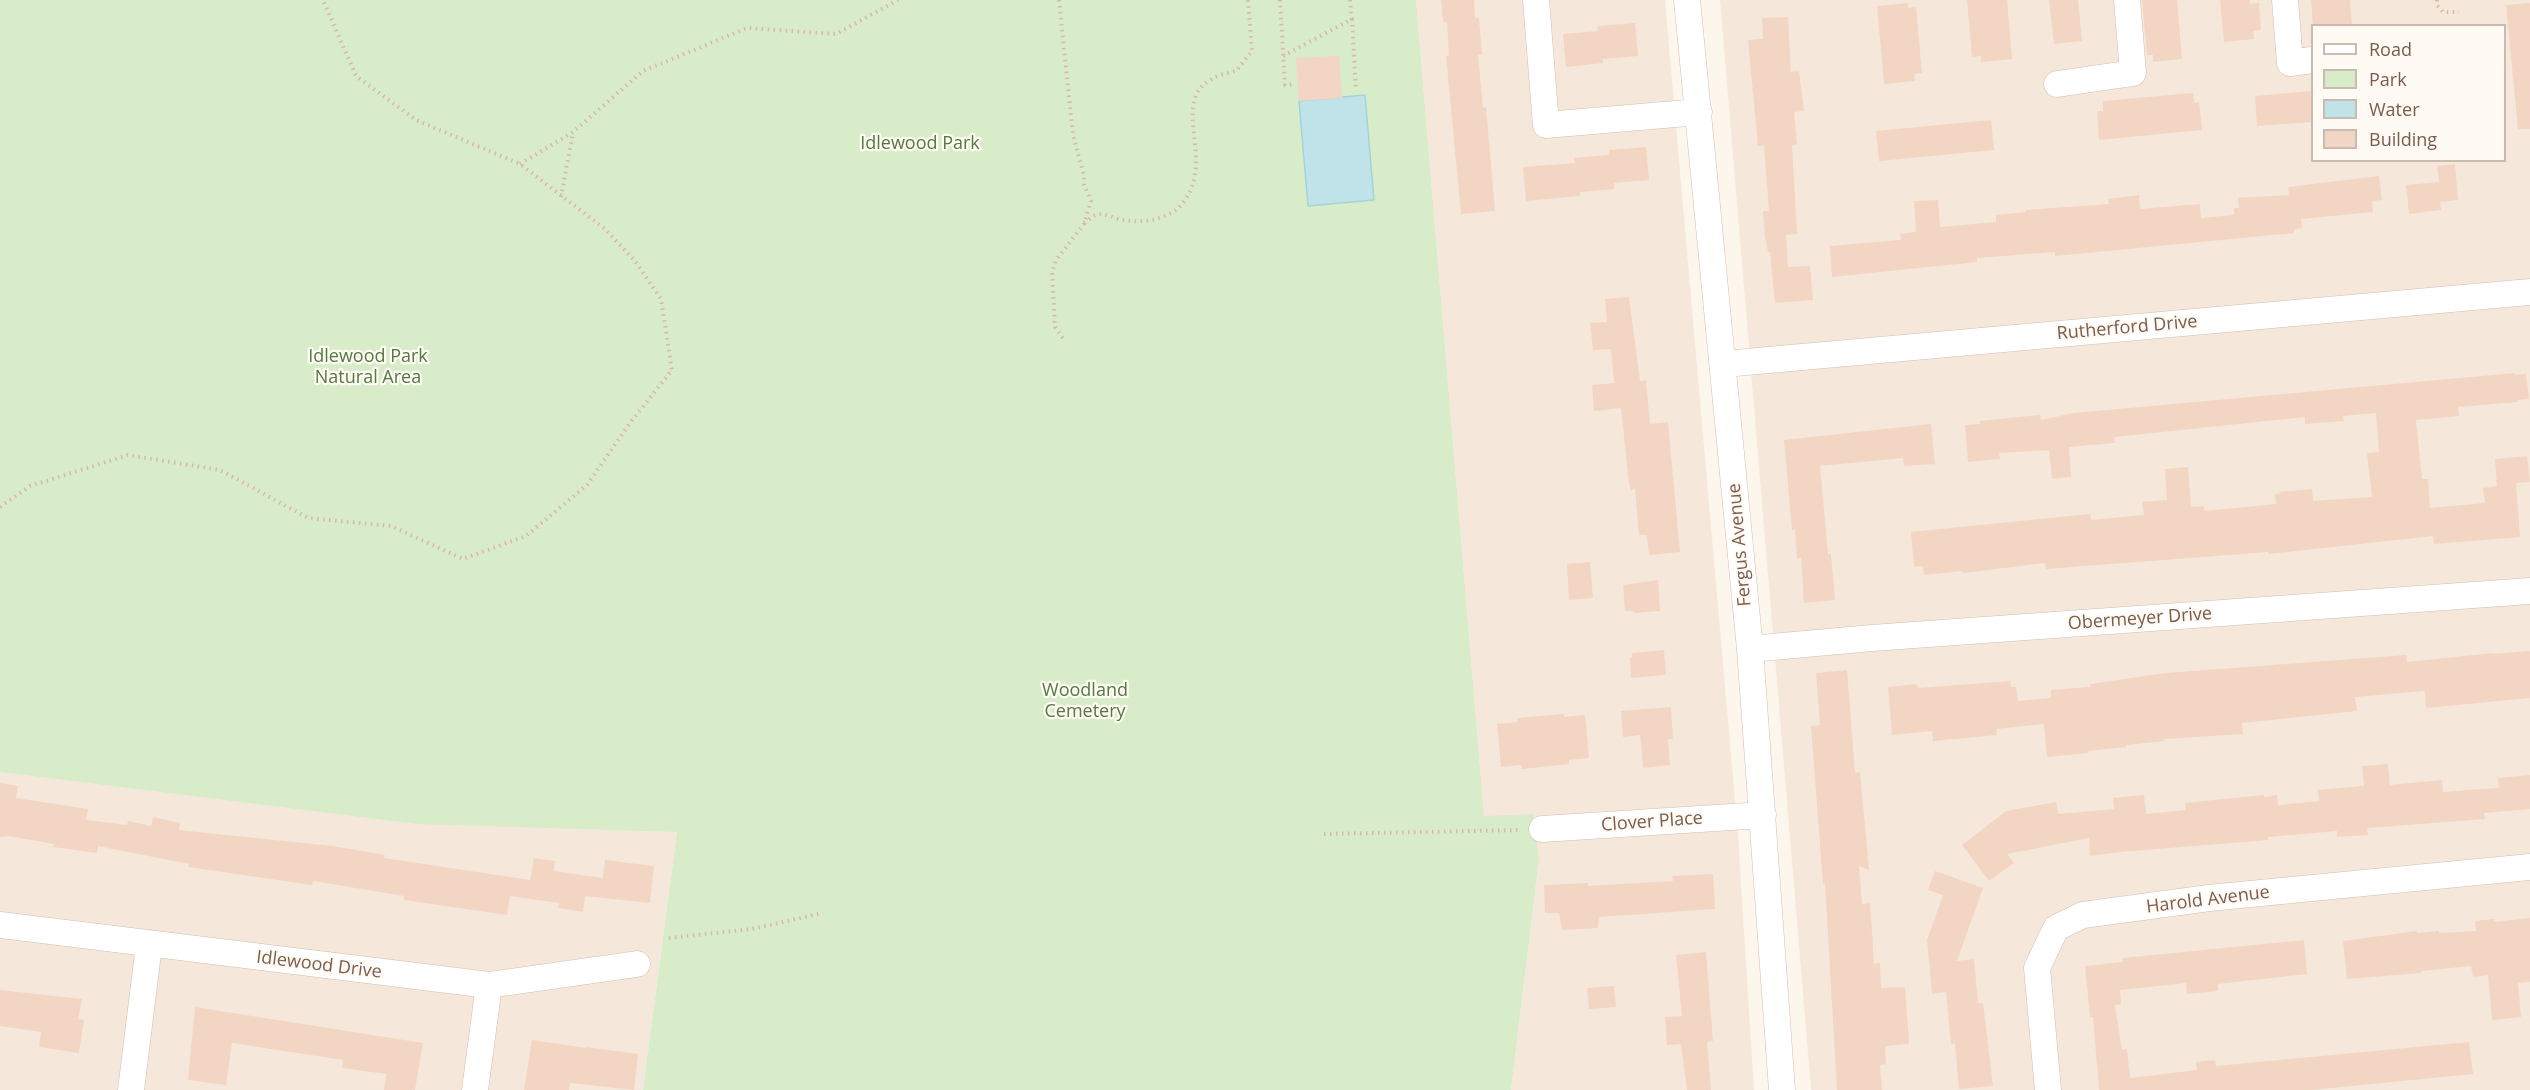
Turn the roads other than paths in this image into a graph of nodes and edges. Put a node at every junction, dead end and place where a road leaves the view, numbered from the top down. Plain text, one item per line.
1 (1536, 0) edge
2 (1687, 0) edge
3 (2127, 0) edge
4 (2285, 0) edge
5 (2311, 60) edge
6 (2057, 84) dead end
7 (1699, 112) junction
8 (2530, 292) edge
9 (1724, 364) junction
10 (2530, 591) edge
11 (1750, 650) junction
12 (1763, 815) junction
13 (1542, 829) road end
14 (2530, 867) edge
15 (0, 925) edge
16 (149, 945) junction
17 (637, 964) dead end
18 (489, 985) junction
19 (131, 1090) edge
20 (475, 1090) edge
21 (1782, 1090) edge
22 (2048, 1090) edge

1 - 7 street
2 - 7 street, Fergus Avenue
3 - 6 street
4 - 5 street
7 - 9 street, Fergus Avenue
8 - 9 street, Rutherford Drive
9 - 11 street, Fergus Avenue
10 - 11 street, Obermeyer Drive
11 - 12 street, Fergus Avenue
12 - 13 street, Clover Place
12 - 21 street, Fergus Avenue
14 - 22 street, Harold Avenue
15 - 16 street, Idlewood Drive
16 - 18 street, Idlewood Drive
16 - 19 street
17 - 18 street, Idlewood Drive
18 - 20 street

